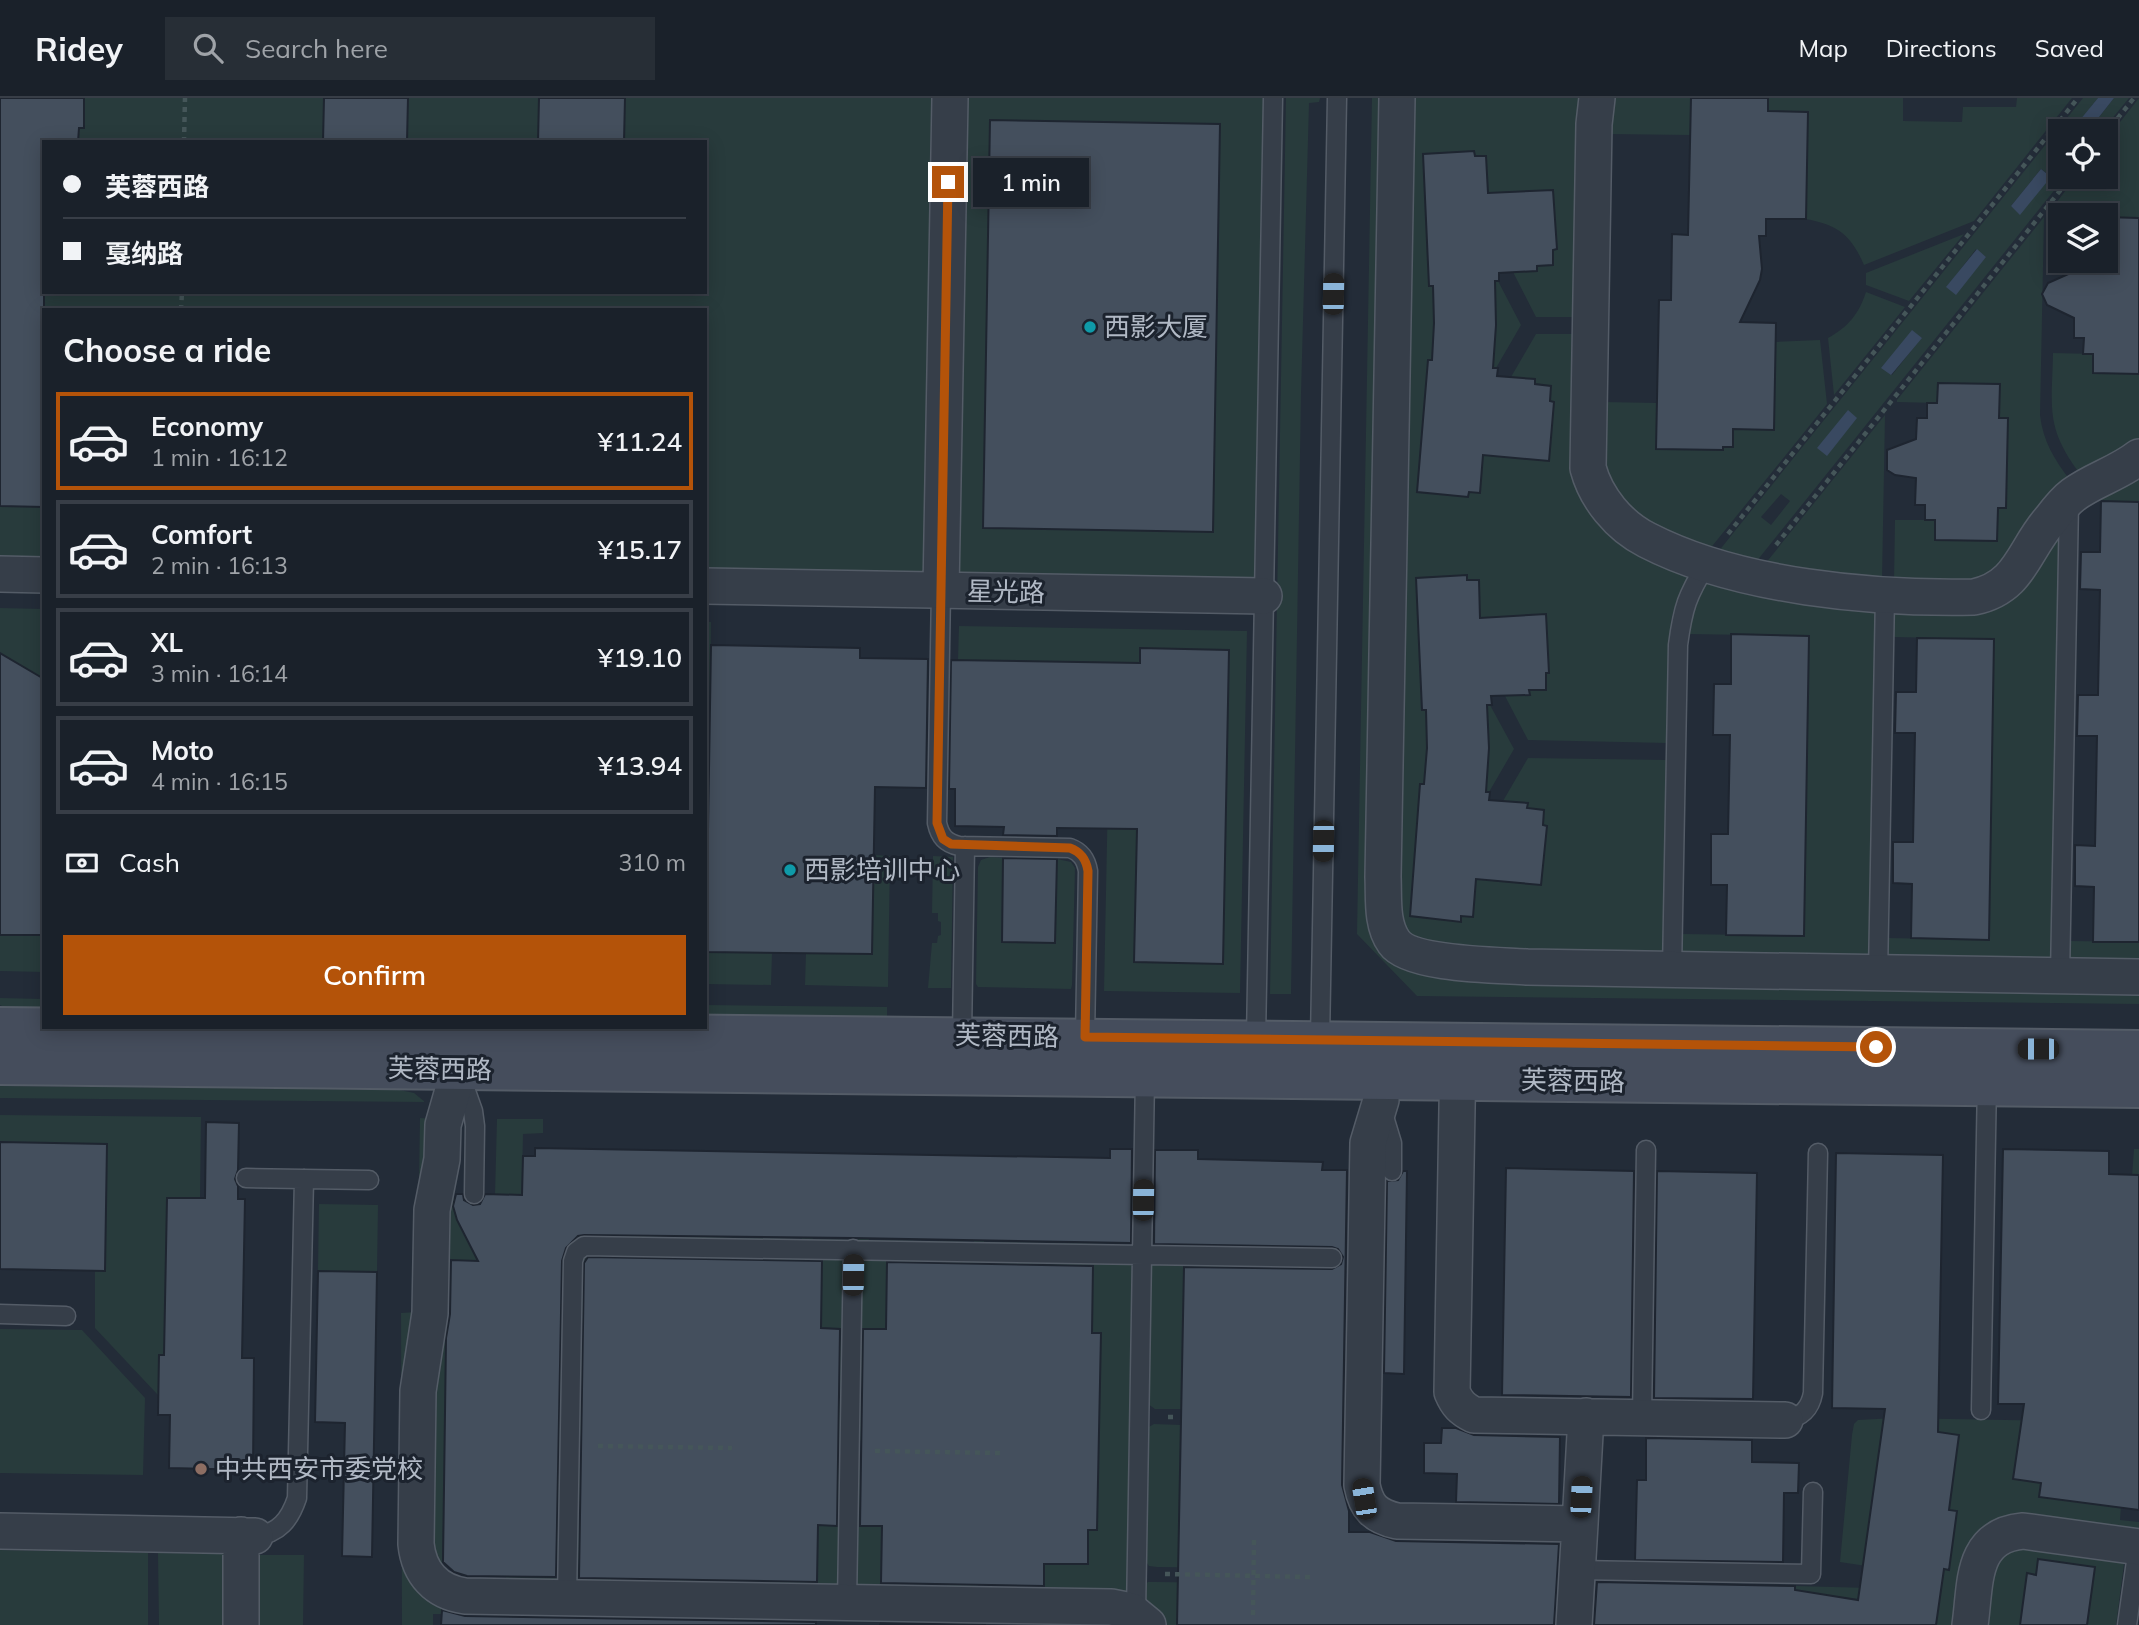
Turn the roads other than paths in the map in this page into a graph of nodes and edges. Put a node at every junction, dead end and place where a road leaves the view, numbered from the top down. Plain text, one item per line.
1 (950, 98) edge
2 (1273, 98) edge
3 (1336, 98) edge
4 (1397, 98) edge
5 (1597, 98) edge
6 (2139, 457) edge
7 (2069, 499) junction
8 (1707, 563) junction
9 (0, 574) edge
10 (42, 575) edge
11 (707, 586) edge
12 (941, 590) junction
13 (1885, 595) junction
14 (1264, 596) junction
15 (965, 846) junction
16 (1672, 971) dead end
17 (1878, 974) junction
18 (2060, 976) junction
19 (2139, 977) edge
20 (0, 1027) edge
21 (42, 1027) edge
22 (327, 1029) edge
23 (682, 1030) edge
24 (460, 1031) junction
25 (962, 1036) junction
26 (1085, 1037) junction
27 (1256, 1039) junction
28 (1320, 1040) junction
29 (1382, 1041) junction
30 (1458, 1042) junction
31 (1987, 1048) junction
32 (2139, 1050) edge
33 (0, 1065) edge
34 (460, 1069) junction
35 (1145, 1076) junction
36 (1457, 1080) junction
37 (1987, 1086) junction
38 (2139, 1088) edge
39 (1381, 1090) junction
40 (1646, 1150) dead end
41 (1818, 1153) dead end
42 (1392, 1171) dead end
43 (246, 1178) dead end
44 (304, 1179) junction
45 (369, 1180) dead end
46 (474, 1194) dead end
47 (853, 1249) junction
48 (1142, 1254) junction
49 (1332, 1258) dead end
50 (0, 1314) edge
51 (65, 1316) dead end
52 (1981, 1410) dead end
53 (1586, 1416) junction
54 (1642, 1418) junction
55 (1785, 1420) joint
56 (1813, 1492) dead end
57 (1580, 1524) junction
58 (0, 1531) edge
59 (248, 1535) junction
60 (2139, 1547) edge
61 (1577, 1570) junction
62 (567, 1597) junction
63 (847, 1602) junction
64 (1142, 1620) edge
65 (241, 1625) edge
66 (1574, 1625) edge
67 (1970, 1625) edge
68 (2127, 1625) edge

1 - 12 street
2 - 14 lane
3 - 28 lane
4 - 17 street
5 - 8 street
6 - 7 street
7 - 13 street
7 - 18 lane
8 - 13 street
8 - 16 lane
9 - 10 street
11 - 12 street, 星光路
12 - 14 street, 星光路
12 - 15 lane
13 - 17 lane
14 - 27 lane
15 - 25 lane
15 - 26 lane
17 - 18 street
18 - 19 street
20 - 21 main road, 芙蓉西路
22 - 24 main road, 芙蓉西路
23 - 24 main road, 芙蓉西路
23 - 25 main road, 芙蓉西路
24 - 34 street
25 - 26 main road, 芙蓉西路
26 - 27 main road, 芙蓉西路
27 - 28 main road, 芙蓉西路
28 - 29 main road, 芙蓉西路
29 - 30 main road, 芙蓉西路
29 - 39 street
30 - 31 main road, 芙蓉西路
30 - 36 street
31 - 32 main road, 芙蓉西路
31 - 37 lane
33 - 34 main road, 芙蓉西路
34 - 35 main road, 芙蓉西路
34 - 46 lane
34 - 62 street
35 - 39 main road, 芙蓉西路
35 - 48 lane
36 - 37 main road, 芙蓉西路
36 - 39 main road, 芙蓉西路
36 - 53 street
37 - 38 main road, 芙蓉西路
37 - 52 lane
39 - 42 lane
39 - 57 street
40 - 54 lane
41 - 55 lane
43 - 44 lane
44 - 45 lane
44 - 59 lane
47 - 48 lane
47 - 62 lane
47 - 63 lane
48 - 49 lane
48 - 64 lane
50 - 51 lane
53 - 54 street
53 - 57 street
54 - 55 street
56 - 61 lane
57 - 61 street
58 - 59 street
59 - 65 street
60 - 67 street
60 - 68 lane
61 - 66 street
62 - 63 street
63 - 64 street

